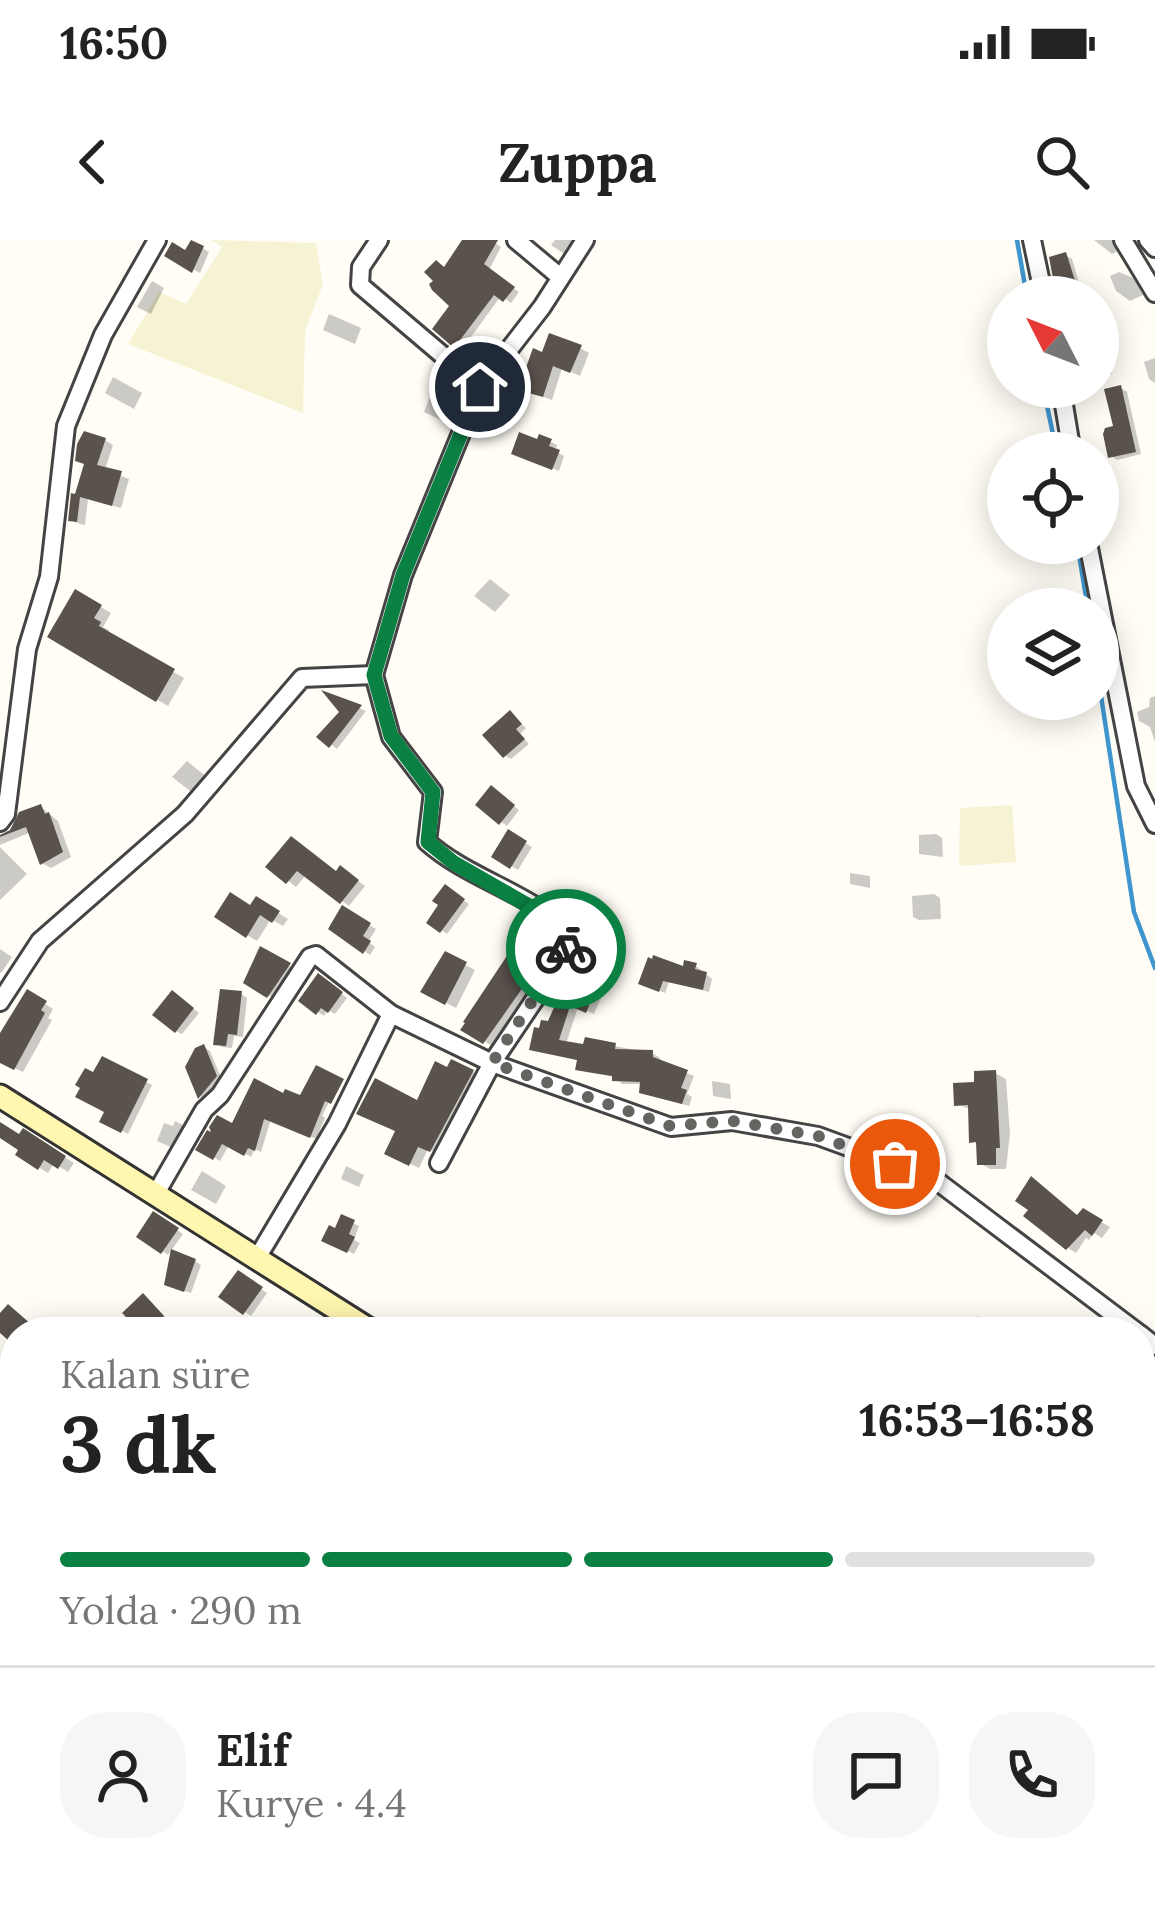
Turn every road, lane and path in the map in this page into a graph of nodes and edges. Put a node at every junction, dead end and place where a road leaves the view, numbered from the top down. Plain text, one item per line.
1 (157, 240) edge
2 (379, 240) edge
3 (516, 240) edge
4 (585, 240) edge
5 (1032, 240) edge
6 (1124, 240) edge
7 (1148, 240) edge
8 (1155, 248) edge
9 (560, 275) junction
10 (1040, 276) edge
11 (1155, 293) edge
12 (480, 387) junction
13 (1092, 564) edge
14 (374, 675) junction
15 (0, 822) edge
16 (1155, 824) edge
17 (0, 1002) edge
18 (391, 1014) junction
19 (492, 1063) junction
20 (0, 1096) edge
21 (439, 1163) dead end
22 (155, 1196) junction
23 (257, 1258) junction
24 (349, 1317) edge
25 (1117, 1317) edge

1 - 15 street
2 - 12 street
3 - 9 street
4 - 9 street
5 - 10 street
6 - 11 street
7 - 8 street
9 - 12 street
12 - 14 street
13 - 16 street
14 - 17 street
14 - 19 street
18 - 19 street
18 - 22 street
18 - 23 street
19 - 21 street
19 - 25 street
20 - 22 street
22 - 23 street
23 - 24 street

